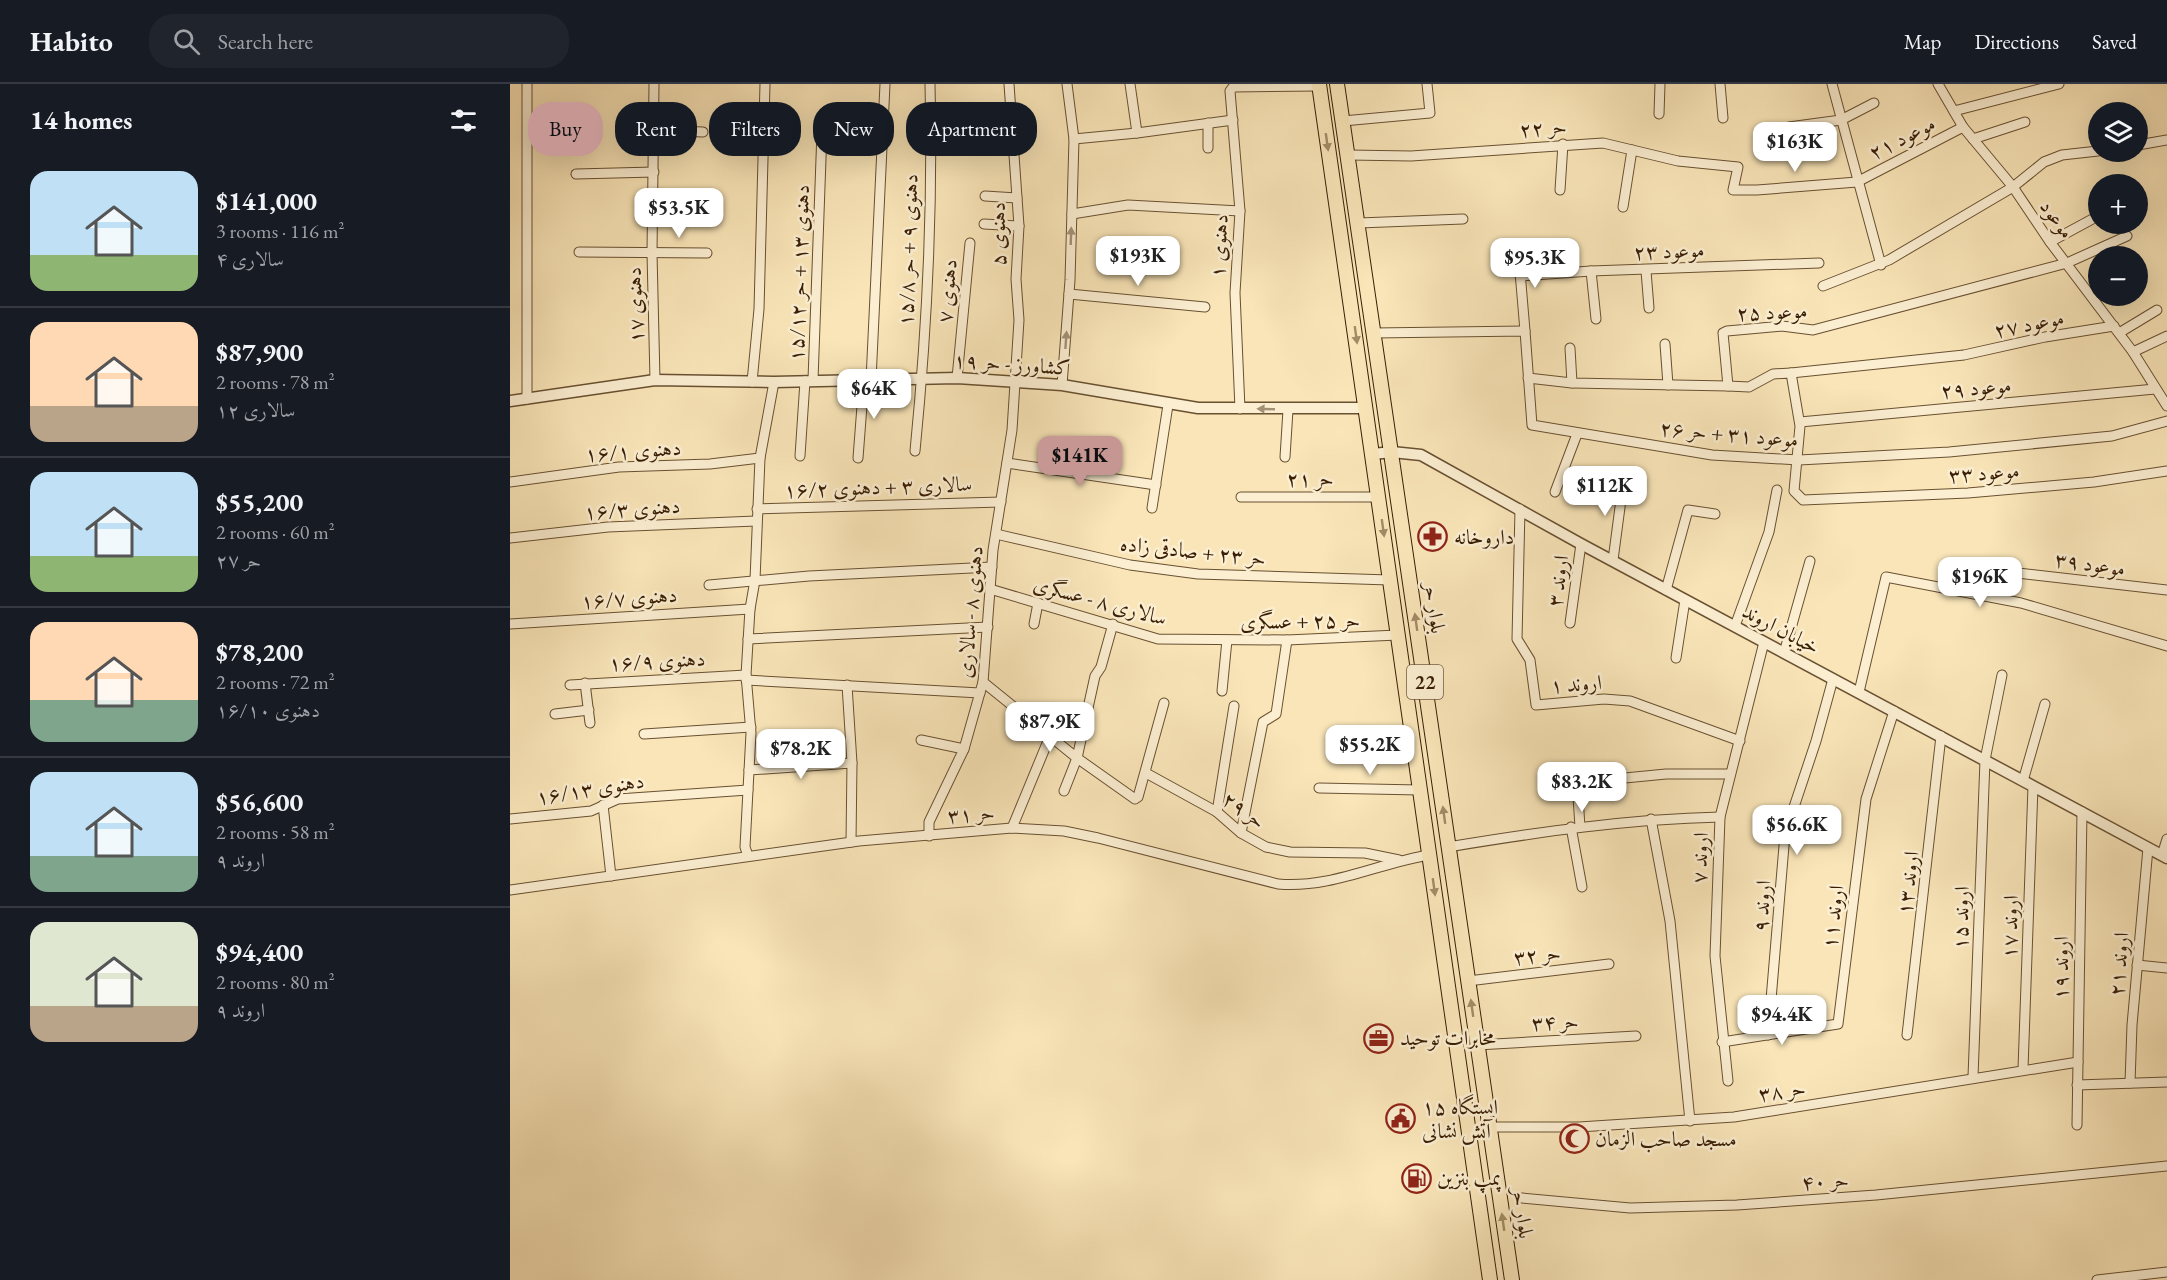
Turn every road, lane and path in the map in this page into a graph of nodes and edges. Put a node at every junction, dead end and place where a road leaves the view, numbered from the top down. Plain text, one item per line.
1 (527, 84) edge
2 (654, 84) edge
3 (765, 84) edge
4 (885, 84) edge
5 (930, 84) edge
6 (1009, 84) edge
7 (1067, 84) edge
8 (1130, 84) edge
9 (1337, 84) edge
10 (1427, 84) edge
11 (1660, 84) edge
12 (1720, 84) edge
13 (1832, 84) edge
14 (1938, 84) edge
15 (2059, 84) edge
16 (1319, 85) edge
17 (654, 102) edge
18 (1874, 103) dead end
19 (1954, 111) junction
20 (1659, 114) dead end
21 (1723, 118) dead end
22 (1233, 120) junction
23 (1841, 120) junction
24 (1343, 121) junction
25 (2025, 122) dead end
26 (1208, 123) junction
27 (1789, 127) dead end
28 (1963, 127) junction
29 (697, 132) edge
30 (703, 132) dead end
31 (1137, 133) junction
32 (1973, 138) junction
33 (1074, 139) junction
34 (2167, 140) edge
35 (2148, 143) edge
36 (1563, 144) junction
37 (1208, 148) dead end
38 (1632, 150) junction
39 (2088, 152) edge
40 (1349, 155) junction
41 (654, 156) edge
42 (821, 156) edge
43 (654, 172) junction
44 (576, 174) dead end
45 (1857, 182) junction
46 (2013, 187) junction
47 (1560, 190) dead end
48 (985, 196) dead end
49 (1017, 198) junction
50 (1623, 207) dead end
51 (1240, 211) junction
52 (1072, 214) junction
53 (1463, 219) dead end
54 (2088, 221) edge
55 (1359, 223) junction
56 (984, 224) dead end
57 (1019, 226) junction
58 (2127, 236) dead end
59 (2050, 242) junction
60 (970, 243) dead end
61 (1518, 248) dead end
62 (579, 252) dead end
63 (652, 253) junction
64 (707, 253) dead end
65 (1819, 263) dead end
66 (2067, 263) junction
67 (1881, 265) junction
68 (1591, 271) junction
69 (1646, 271) junction
70 (1520, 276) junction
71 (1823, 286) dead end
72 (1069, 294) junction
73 (1205, 307) dead end
74 (1649, 308) dead end
75 (2157, 310) dead end
76 (1596, 319) dead end
77 (2116, 329) junction
78 (1525, 331) junction
79 (1374, 333) junction
80 (2167, 336) edge
81 (1665, 344) dead end
82 (1570, 348) dead end
83 (2133, 352) junction
84 (1791, 373) junction
85 (957, 378) junction
86 (1528, 378) junction
87 (656, 380) junction
88 (809, 380) junction
89 (867, 380) junction
90 (922, 381) junction
91 (752, 382) junction
92 (774, 382) junction
93 (1016, 383) junction
94 (1572, 383) junction
95 (1062, 385) junction
96 (1668, 385) junction
97 (1728, 386) junction
98 (2156, 389) junction
99 (527, 399) junction
100 (510, 401) edge
101 (1168, 405) junction
102 (2167, 406) edge
103 (1366, 408) junction
104 (1240, 409) junction
105 (1288, 410) junction
106 (2167, 421) edge
107 (1800, 422) junction
108 (1577, 434) junction
109 (915, 451) dead end
110 (1392, 452) junction
111 (1373, 454) junction
112 (800, 456) dead end
113 (1285, 457) dead end
114 (760, 458) junction
115 (858, 458) dead end
116 (1799, 460) junction
117 (1007, 463) junction
118 (2167, 471) edge
119 (1624, 477) dead end
120 (510, 482) edge
121 (1156, 485) junction
122 (1777, 490) dead end
123 (1555, 492) dead end
124 (1241, 497) dead end
125 (1379, 497) junction
126 (1001, 502) junction
127 (1152, 508) dead end
128 (757, 509) junction
129 (1520, 509) junction
130 (1715, 514) dead end
131 (756, 521) junction
132 (996, 534) junction
133 (510, 538) edge
134 (1581, 544) junction
135 (1613, 560) junction
136 (1810, 561) dead end
137 (992, 567) junction
138 (2009, 572) dead end
139 (755, 580) junction
140 (1390, 580) junction
141 (709, 585) dead end
142 (990, 589) junction
143 (1666, 590) junction
144 (2167, 590) edge
145 (1685, 600) junction
146 (1038, 603) junction
147 (750, 609) junction
148 (1570, 623) dead end
149 (510, 624) edge
150 (1034, 624) dead end
151 (1113, 624) junction
152 (1735, 626) junction
153 (987, 627) junction
154 (1398, 635) junction
155 (1203, 638) joint
156 (748, 639) junction
157 (1227, 640) junction
158 (1287, 640) junction
159 (1764, 642) junction
160 (2167, 646) edge
161 (1784, 652) junction
162 (1676, 658) dead end
163 (2002, 675) dead end
164 (746, 677) junction
165 (1833, 679) junction
166 (983, 682) junction
167 (585, 683) junction
168 (570, 685) dead end
169 (847, 685) junction
170 (1222, 691) dead end
171 (1859, 692) junction
172 (980, 693) junction
173 (1164, 703) dead end
174 (2045, 704) dead end
175 (1234, 706) dead end
176 (589, 710) junction
177 (1894, 711) junction
178 (555, 714) dead end
179 (590, 723) dead end
180 (751, 728) junction
181 (644, 734) dead end
182 (1050, 736) junction
183 (1941, 736) junction
184 (921, 740) dead end
185 (1740, 741) junction
186 (964, 749) junction
187 (1077, 758) junction
188 (1985, 760) junction
189 (852, 763) junction
190 (749, 770) junction
191 (1146, 773) junction
192 (1729, 774) junction
193 (1577, 781) junction
194 (2028, 783) junction
195 (1563, 784) dead end
196 (1319, 788) dead end
197 (748, 790) junction
198 (1420, 790) junction
199 (1064, 791) dead end
200 (603, 806) junction
201 (1217, 812) junction
202 (2082, 812) junction
203 (1720, 817) junction
204 (510, 819) edge
205 (1651, 819) junction
206 (1576, 827) junction
207 (1012, 828) junction
208 (1241, 833) junction
209 (929, 836) junction
210 (2167, 839) edge
211 (850, 842) junction
212 (1448, 847) junction
213 (2148, 848) junction
214 (1429, 855) junction
215 (748, 856) junction
216 (2164, 856) edge
217 (1399, 860) junction
218 (611, 876) junction
219 (1582, 887) dead end
220 (510, 890) edge
221 (1609, 964) dead end
222 (2137, 965) junction
223 (2167, 968) edge
224 (1468, 981) junction
225 (1768, 1035) junction
226 (1907, 1035) dead end
227 (1636, 1036) dead end
228 (1722, 1042) junction
229 (1478, 1045) junction
230 (2078, 1062) junction
231 (2022, 1069) junction
232 (1973, 1077) junction
233 (1728, 1081) dead end
234 (2167, 1082) edge
235 (2130, 1083) junction
236 (2077, 1085) junction
237 (1690, 1121) junction
238 (2077, 1125) dead end
239 (1490, 1127) junction
240 (2167, 1166) edge
241 (1522, 1198) dead end
242 (2167, 1272) edge
243 (1490, 1280) edge
244 (1512, 1280) edge
245 (2103, 1280) edge

1 - 99 street
2 - 17 street, دهنوی ۱۷
3 - 91 street
4 - 89 street
5 - 90 street, دهنوی ۹ + حر ۱۵/۸
6 - 49 street, دهنوی ۵
7 - 33 street
8 - 31 street
9 - 24 main road, بلوار حر / 22
10 - 24 street
11 - 20 street
12 - 21 street
13 - 23 street
14 - 19 street, موعود
15 - 19 street
16 - 22 street, دهنوی ۱
16 -> 103 main road, بلوار حر / 22
18 - 23 street
19 - 28 street, موعود
22 - 26 street
22 - 51 street, دهنوی ۱
23 - 27 street
23 - 45 street
24 - 40 main road, بلوار حر / 22
25 - 32 street
26 - 31 street
26 - 37 street
28 - 32 street, موعود
28 - 45 street, موعود ۲۱
29 - 30 street
31 - 33 street
32 - 46 street, موعود
33 - 52 street
34 - 35 street
36 - 38 street, حر ۲۲
36 - 40 street, حر ۲۲
36 - 47 street
38 - 45 street, حر ۲۲
38 - 50 street
39 - 46 street
40 - 55 main road, بلوار حر / 22
41 - 43 street, دهنوی ۱۷
42 - 88 street, دهنوی ۱۳ + حر ۱۵/۱۲
43 - 44 street
43 - 63 street, دهنوی ۱۷
45 - 67 street
46 - 59 street, موعود
46 - 67 street
48 - 49 street
49 - 57 street, دهنوی ۵
51 - 52 street
51 - 104 street, دهنوی ۱
72 -> 52 street
53 - 55 street
54 - 59 street
55 - 79 main road, بلوار حر / 22
56 - 57 street
57 - 93 street, دهنوی ۵
58 - 66 street
59 - 66 street, موعود
60 - 85 street, دهنوی ۷
61 - 70 street, موعود ۳۱ + حر ۲۶
62 - 63 street
63 - 64 street
63 - 87 street, دهنوی ۱۷
65 - 69 street, موعود ۲۳
66 - 77 street, موعود
66 - 97 street, موعود ۲۵
67 - 71 street
68 - 69 street, موعود ۲۳
68 - 70 street, موعود ۲۳
68 - 76 street
69 - 74 street
70 - 78 street, موعود ۳۱ + حر ۲۶
72 - 73 street
95 -> 72 street
75 - 77 street
77 - 83 street, موعود
77 - 84 street, موعود ۲۷
78 - 79 street
78 - 86 street, موعود ۳۱ + حر ۲۶
79 - 110 main road, بلوار حر / 22
80 - 83 street
81 - 96 street
82 - 94 street
83 - 98 street, موعود
84 - 97 street
84 - 107 street
85 - 90 street, کشاورز - حر ۱۹
85 - 93 street, کشاورز - حر ۱۹
86 - 94 street
86 - 108 street, موعود ۳۱ + حر ۲۶
87 - 91 street, کشاورز - حر ۱۹
87 - 99 street, کشاورز - حر ۱۹
88 - 89 street, کشاورز - حر ۱۹
88 - 92 street, کشاورز - حر ۱۹
88 - 112 street, دهنوی ۱۳ + حر ۱۵/۱۲
89 - 90 street, کشاورز - حر ۱۹
89 - 115 street
90 - 109 street, دهنوی ۹ + حر ۱۵/۸
91 - 92 street, کشاورز - حر ۱۹
92 - 114 street
93 - 95 street, کشاورز - حر ۱۹
93 - 117 street, دهنوی ۸ - سالاری
94 - 96 street
95 - 101 street, کشاورز - حر ۱۹
96 - 97 street
98 - 102 street, موعود
98 - 107 street, موعود ۲۹
99 - 100 street, کشاورز - حر ۱۹
101 - 104 street, کشاورز - حر ۱۹
101 - 121 street
103 - 105 street, کشاورز - حر ۱۹
103 - 111 main road, بلوار حر / 22
105 -> 104 street, کشاورز - حر ۱۹
105 - 113 street
106 - 116 street, موعود ۳۱ + حر ۲۶
107 - 116 street
108 - 116 street, موعود ۳۱ + حر ۲۶
108 - 123 street
110 - 111 street, خیابان اروند
110 - 129 street, خیابان اروند
212 -> 110 main road, بلوار حر / 22
111 - 125 main road, بلوار حر / 22
114 - 120 street, دهنوی ۱۶/۱
114 - 128 street
116 - 118 street, موعود ۳۳
117 - 121 street
117 - 126 street, دهنوی ۸ - سالاری
119 - 135 street
121 - 127 street
122 - 152 street
124 - 125 street, حر ۲۱
125 -> 140 main road, بلوار حر / 22
126 - 128 street, سالاری ۳ + دهنوی ۱۶/۲
126 - 132 street, دهنوی ۸ - سالاری
128 - 131 street
129 - 134 street, خیابان اروند
129 - 185 street, اروند ۱
130 - 143 street
131 - 133 street, دهنوی ۱۶/۳
131 - 139 street
132 - 137 street, دهنوی ۸ - سالاری
132 - 140 street, حر ۲۳ + صادقی زاده
134 - 135 street, خیابان اروند
134 - 148 street, اروند ۳
135 - 143 street, خیابان اروند
136 - 161 street
137 - 139 street
137 - 142 street, دهنوی ۸ - سالاری
138 - 144 street, موعود ۳۹
139 - 141 street
139 - 147 street
140 - 154 main road, بلوار حر / 22
142 - 146 street, سالاری ۸ - عسگری
142 - 153 street, دهنوی ۸ - سالاری
143 - 145 street, خیابان اروند
145 - 152 street, خیابان اروند
145 - 162 street
146 - 150 street
146 - 151 street, سالاری ۸ - عسگری
147 - 149 street, دهنوی ۱۶/۷
147 - 156 street
151 - 155 street, سالاری ۸ - عسگری
151 - 187 street
152 - 159 street, خیابان اروند
153 - 156 street
153 - 166 street, دهنوی ۸ - سالاری
154 - 158 street, حر ۲۵ + عسگری
154 - 198 main road, بلوار حر / 22
155 - 157 street, حر ۲۵ + عسگری
156 - 164 street
157 - 158 street, حر ۲۵ + عسگری
157 - 170 street
158 - 208 street
159 - 161 street, خیابان اروند
159 - 185 street, اروند ۷
160 - 171 street
161 - 165 street, خیابان اروند
163 - 188 street, اروند ۱۵
164 - 167 street, دهنوی ۱۶/۹
164 - 169 street, دهنوی ۱۶/۹
164 - 180 street
165 - 171 street, خیابان اروند
165 - 225 street, اروند ۹
166 - 172 street, دهنوی ۸ - سالاری
166 - 182 street
167 - 168 street, دهنوی ۱۶/۹
167 - 176 street
169 - 172 street, دهنوی ۱۶/۹
169 - 189 street
171 - 177 street, خیابان اروند
172 - 186 street, دهنوی ۸ - سالاری
173 - 191 street
174 - 194 street, اروند ۱۷
175 - 201 street
176 - 178 street
176 - 179 street
177 - 183 street, خیابان اروند
177 - 225 street, اروند ۱۱
180 - 181 street
180 - 190 street
182 - 187 street
182 - 207 street
183 - 188 street, خیابان اروند
183 - 226 street, اروند ۱۳
184 - 186 street
185 - 192 street, اروند ۷
186 - 209 street, دهنوی ۸ - سالاری
187 - 191 street
187 - 199 street
188 - 194 street, خیابان اروند
188 - 232 street, اروند ۱۵
189 - 190 street
189 - 211 street
190 - 197 street
191 - 201 street, حر ۲۹
192 - 193 street
192 - 203 street, اروند ۷
193 - 195 street
193 - 206 street
194 - 202 street, خیابان اروند
194 - 231 street, اروند ۱۷
196 - 198 street
197 - 200 street, دهنوی ۱۶/۱۳
197 - 215 street
198 - 214 main road, بلوار حر / 22
200 - 204 street, دهنوی ۱۶/۱۳
200 - 218 street
201 - 208 street, حر ۲۹
202 - 213 street, خیابان اروند
202 - 230 street, اروند ۱۹
203 - 205 street
203 - 228 street, اروند ۷
205 - 206 street
205 - 237 street
206 - 212 street
206 - 219 street
207 - 209 street, حر ۳۱
207 - 217 street, حر ۳۱
208 - 217 street, حر ۲۹
209 - 211 street, حر ۳۱
210 - 216 street
211 - 215 street, حر ۳۱
212 - 224 main road, بلوار حر / 22
213 - 216 street, خیابان اروند
213 - 222 street, اروند ۲۱
214 - 217 street, حر ۳۱
214 -> 243 main road, بلوار حر / 22
215 - 218 street, حر ۳۱
218 - 220 street, حر ۳۱
221 - 224 street, حر ۳۲
222 - 223 street
222 - 235 street, اروند ۲۱
229 -> 224 main road, بلوار حر / 22
225 - 228 street
227 - 229 street, حر ۳۴
228 - 233 street, اروند ۷
229 - 239 main road, بلوار حر / 22
230 - 231 street, حر ۳۸
230 - 236 street, اروند ۱۹
231 - 232 street, حر ۳۸
232 - 237 street, حر ۳۸
234 - 235 street
235 - 236 street
236 - 238 street, اروند ۱۹
237 - 239 street, حر ۳۸
244 -> 239 main road, بلوار حر / 22
240 - 241 street, حر ۴۰
242 - 245 street

